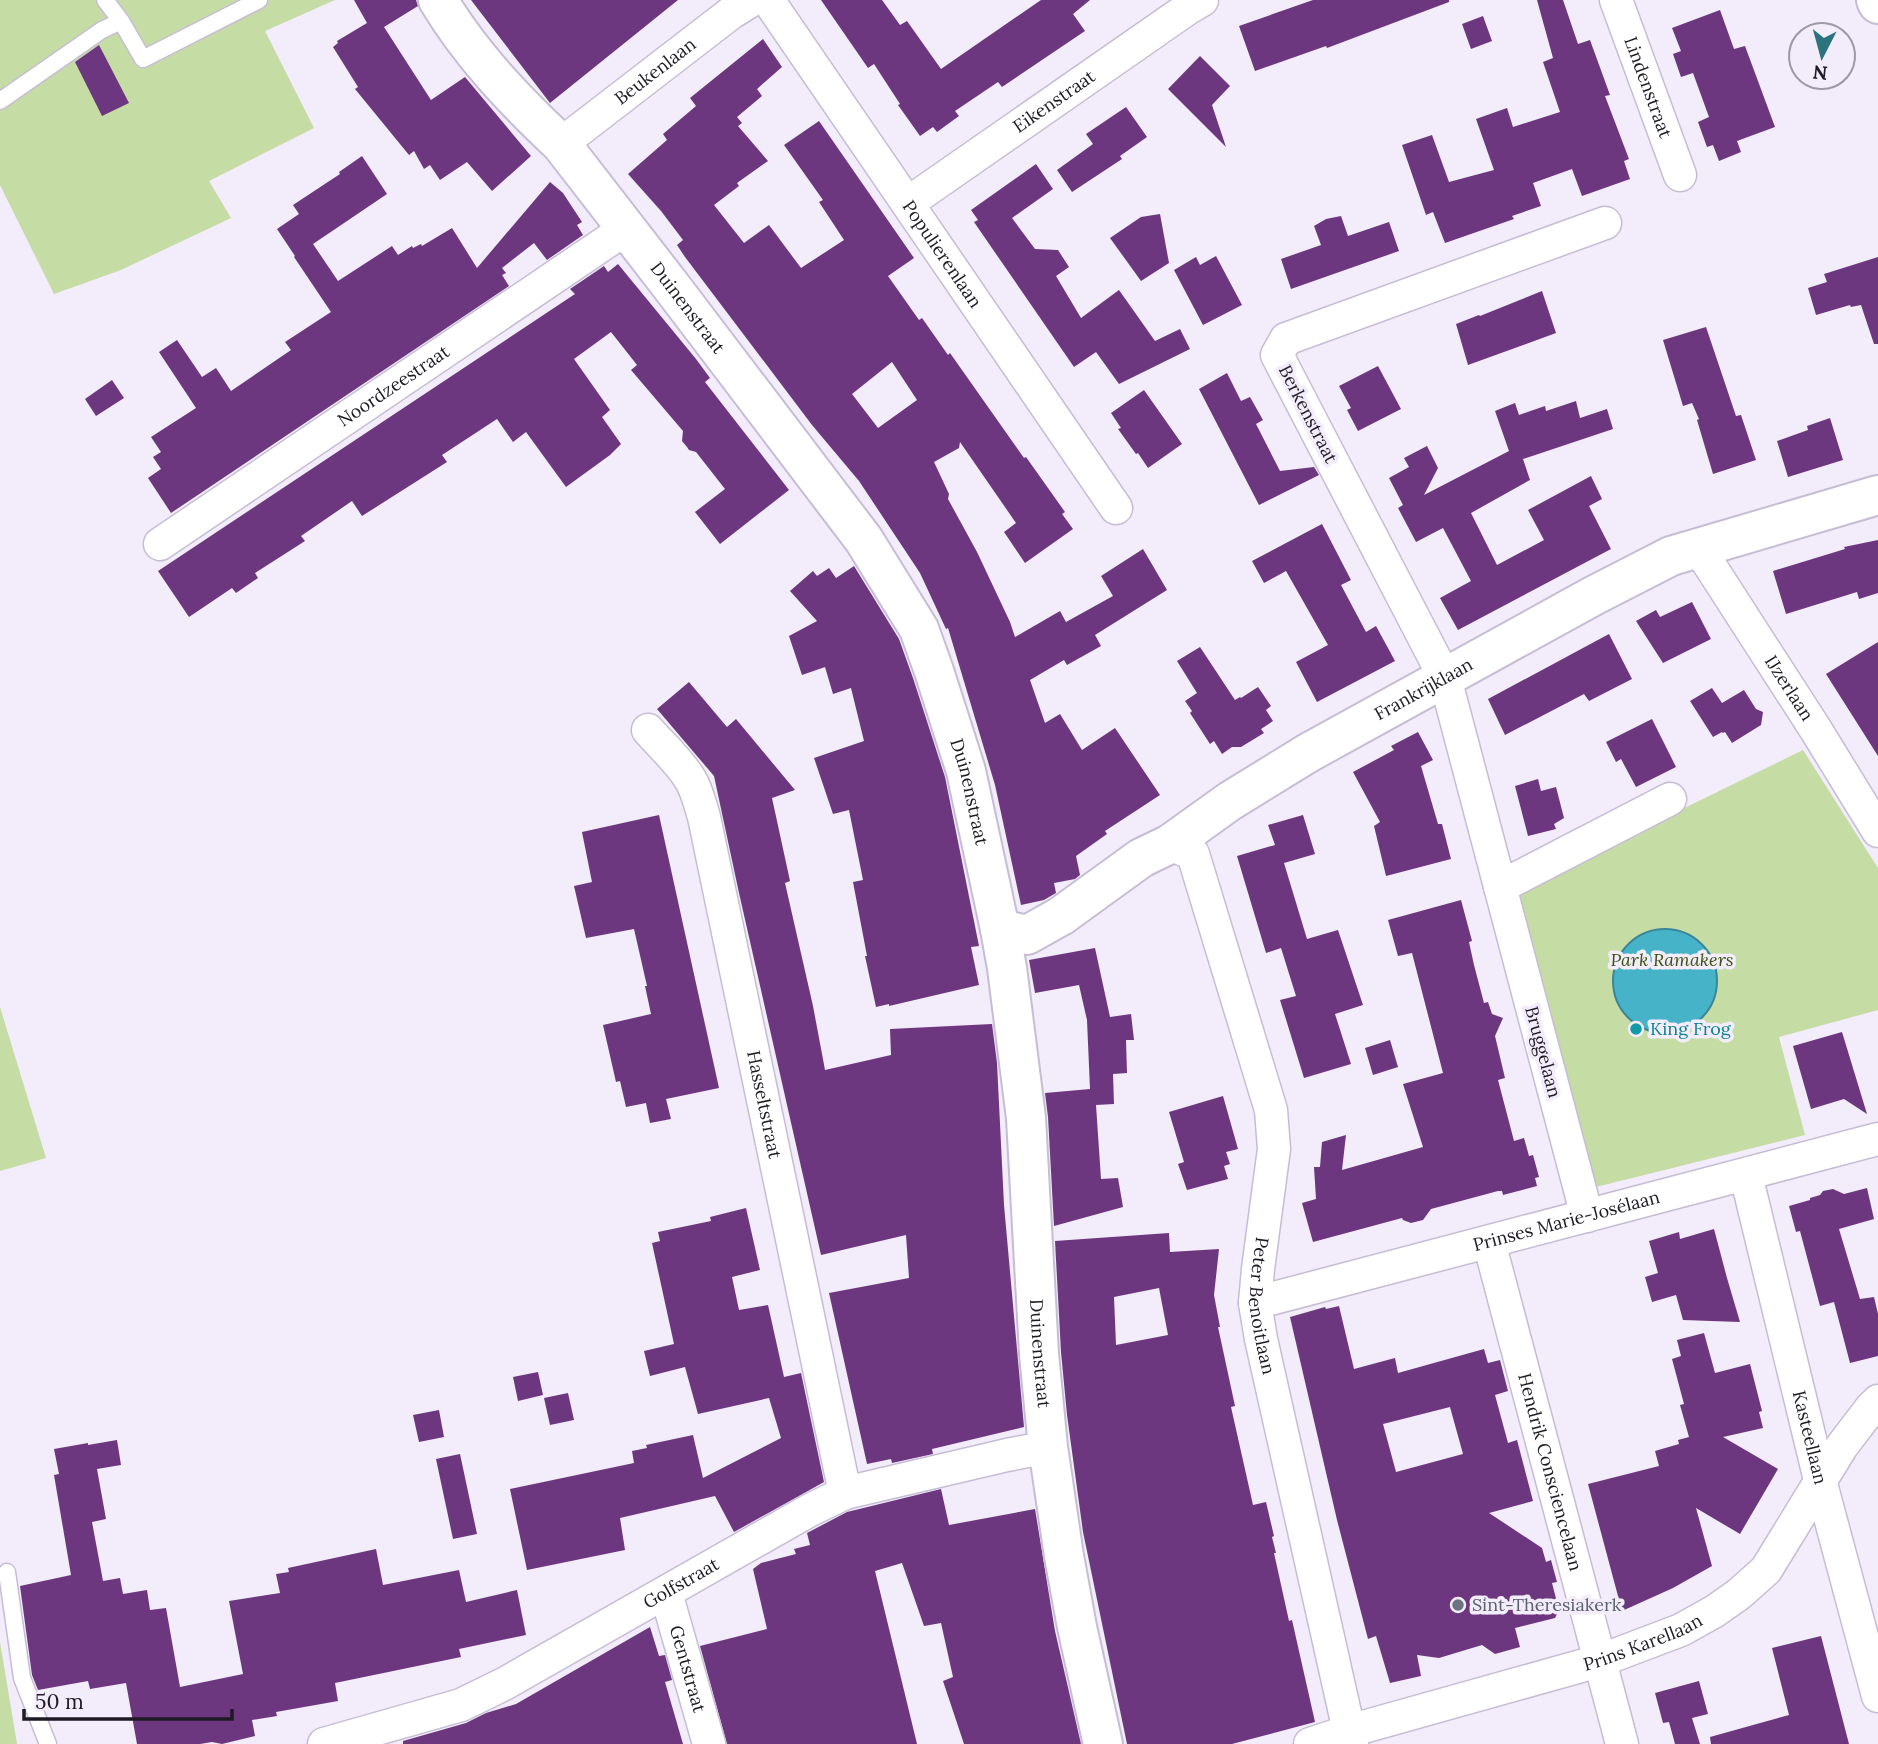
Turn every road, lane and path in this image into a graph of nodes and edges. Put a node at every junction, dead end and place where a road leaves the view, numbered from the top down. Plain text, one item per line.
1 (105, 0) edge
2 (259, 0) edge
3 (438, 0) edge
4 (752, 0) edge
5 (768, 0) edge
6 (1202, 0) edge
7 (1616, 0) edge
8 (121, 21) junction
9 (0, 101) edge
10 (561, 144) junction
11 (1680, 174) dead end
12 (908, 203) junction
13 (1605, 223) dead end
14 (626, 228) junction
15 (1878, 495) edge
16 (1116, 508) dead end
17 (160, 544) dead end
18 (1698, 547) junction
19 (1445, 678) junction
20 (648, 730) dead end
21 (1670, 799) dead end
22 (1878, 831) edge
23 (1170, 844) junction
24 (1500, 887) junction
25 (1000, 929) junction
26 (1878, 1139) edge
27 (1746, 1175) junction
28 (1587, 1216) junction
29 (1489, 1242) junction
30 (1255, 1303) junction
31 (1878, 1401) edge
32 (1048, 1447) junction
33 (1820, 1480) junction
34 (845, 1493) junction
35 (7, 1572) dead end
36 (666, 1593) junction
37 (1600, 1661) junction
38 (1878, 1696) edge
39 (1350, 1738) edge
40 (48, 1744) edge
41 (324, 1744) edge
42 (709, 1744) edge
43 (1103, 1744) edge
44 (1310, 1744) edge
45 (1622, 1744) edge

1 - 8 lane
2 - 8 lane
3 - 10 street, Duinenstraat
4 - 10 street, Beukenlaan
5 - 12 street, Populierenlaan
6 - 12 street, Eikenstraat
7 - 11 street, Lindenstraat
8 - 9 lane
10 - 14 street, Duinenstraat
12 - 16 street, Populierenlaan
13 - 19 street, Berkenstraat
14 - 17 street, Noordzeestraat
14 - 25 street, Duinenstraat
15 - 18 street, Frankrijklaan
18 - 19 street, Frankrijklaan
18 - 22 street, IJzerlaan
19 - 23 street, Frankrijklaan
19 - 24 street, Bruggelaan
20 - 34 street, Hasseltstraat
21 - 24 street
23 - 25 street, Frankrijklaan
23 - 30 street, Peter Benoitlaan
24 - 28 street, Bruggelaan
25 - 32 street, Duinenstraat
26 - 27 street, Prinses Marie-Josélaan
27 - 28 street, Prinses Marie-Josélaan
27 - 33 street, Kasteellaan
28 - 29 street, Prinses Marie-Josélaan
29 - 30 street, Prinses Marie-Josélaan
29 - 37 street, Hendrik Consciencelaan
30 - 39 street, Peter Benoitlaan
31 - 33 street, Prins Karellaan
32 - 34 street, Golfstraat
32 - 43 street, Duinenstraat
33 - 37 street, Prins Karellaan
33 - 38 street, Kasteellaan
34 - 36 street, Golfstraat
35 - 40 lane
36 - 41 street, Golfstraat
36 - 42 street, Gentstraat
37 - 39 street, Prins Karellaan
37 - 45 street, Hendrik Consciencelaan
39 - 44 street, Prins Karellaan

